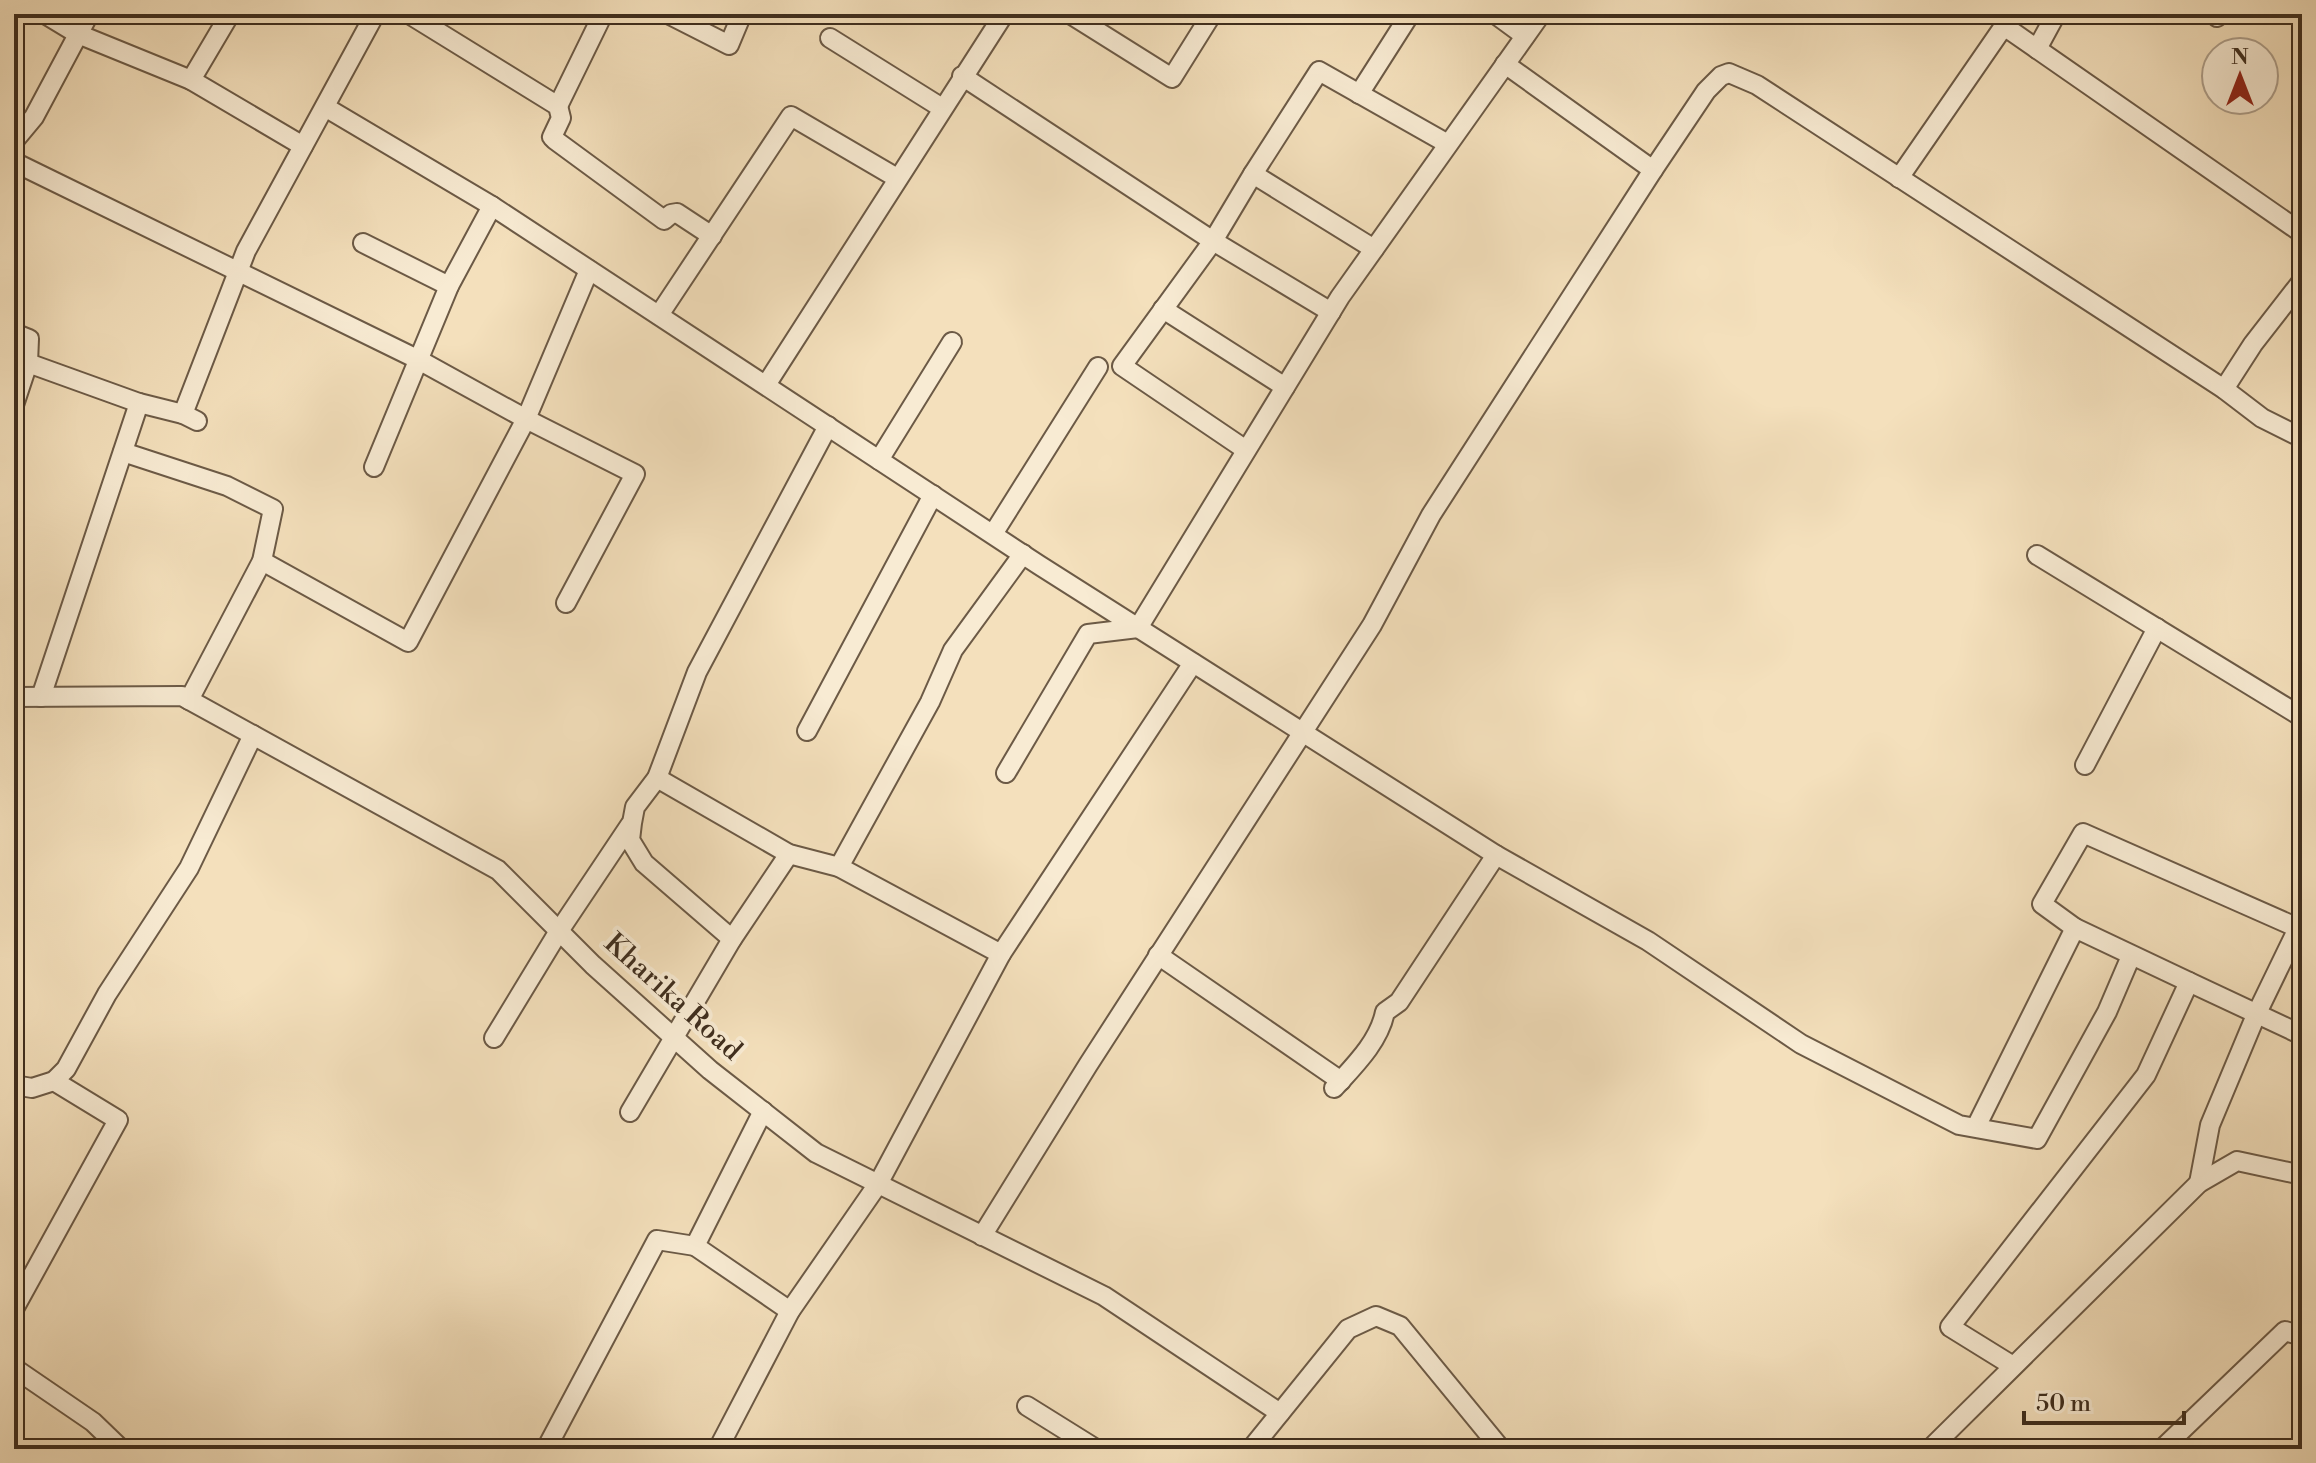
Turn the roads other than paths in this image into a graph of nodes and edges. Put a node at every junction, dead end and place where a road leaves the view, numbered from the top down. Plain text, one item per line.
1 (45, 14) edge
2 (89, 14) edge
3 (230, 14) edge
4 (375, 14) edge
5 (409, 14) edge
6 (603, 14) edge
7 (668, 14) edge
8 (742, 14) edge
9 (1004, 14) edge
10 (1070, 14) edge
11 (1212, 14) edge
12 (1410, 14) edge
13 (1495, 14) edge
14 (1541, 14) edge
15 (2056, 14) edge
16 (78, 34) junction
17 (1525, 36) junction
18 (830, 38) dead end
19 (2037, 49) junction
20 (1505, 64) junction
21 (962, 76) junction
22 (191, 80) junction
23 (1359, 94) junction
24 (558, 106) junction
25 (325, 107) junction
26 (942, 108) junction
27 (14, 141) edge
28 (1448, 144) junction
29 (303, 146) junction
30 (14, 162) edge
31 (1653, 170) junction
32 (1253, 174) junction
33 (897, 178) junction
34 (1899, 178) junction
35 (492, 206) junction
36 (2302, 233) edge
37 (712, 236) junction
38 (1213, 241) junction
39 (363, 243) dead end
40 (1374, 249) junction
41 (589, 270) junction
42 (238, 272) junction
43 (2302, 281) edge
44 (449, 286) junction
45 (1163, 309) junction
46 (1331, 312) junction
47 (659, 315) junction
48 (14, 333) edge
49 (952, 342) dead end
50 (417, 359) junction
51 (28, 363) junction
52 (1098, 367) dead end
53 (766, 385) junction
54 (1285, 387) junction
55 (2224, 389) junction
56 (139, 403) junction
57 (14, 405) edge
58 (526, 419) junction
59 (828, 426) junction
60 (2302, 438) edge
61 (1246, 450) junction
62 (123, 452) junction
63 (879, 460) junction
64 (374, 467) dead end
65 (933, 495) junction
66 (993, 534) junction
67 (1023, 554) junction
68 (2037, 555) dead end
69 (262, 561) junction
70 (566, 603) dead end
71 (1138, 628) junction
72 (2157, 628) junction
73 (1193, 663) junction
74 (14, 697) edge
75 (41, 697) junction
76 (189, 700) junction
77 (2302, 717) edge
78 (807, 731) dead end
79 (1301, 732) junction
80 (253, 735) junction
81 (2085, 765) dead end
82 (1006, 773) dead end
83 (657, 778) junction
84 (632, 823) junction
85 (789, 854) junction
86 (1496, 855) junction
87 (839, 867) junction
88 (2300, 924) edge
89 (2075, 928) junction
90 (559, 931) junction
91 (732, 939) junction
92 (1001, 954) junction
93 (1158, 955) junction
94 (2131, 956) junction
95 (2189, 982) junction
96 (2256, 1015) junction
97 (2302, 1035) edge
98 (674, 1037) junction
99 (494, 1038) dead end
100 (54, 1081) junction
101 (14, 1085) edge
102 (763, 1111) junction
103 (630, 1112) dead end
104 (1976, 1127) junction
105 (2302, 1175) edge
106 (2199, 1183) junction
107 (878, 1184) junction
108 (982, 1236) junction
109 (695, 1246) junction
110 (14, 1309) edge
111 (790, 1311) junction
112 (2302, 1336) edge
113 (2013, 1366) junction
114 (14, 1368) edge
115 (1027, 1406) dead end
116 (1280, 1413) junction
117 (121, 1449) edge
118 (546, 1449) edge
119 (718, 1449) edge
120 (1096, 1449) edge
121 (1251, 1449) edge
122 (1501, 1449) edge
123 (1930, 1449) edge
124 (2162, 1449) edge

1 - 16 street
2 - 16 street
3 - 22 street
4 - 25 street
5 - 24 street
6 - 24 street
7 - 8 street
9 - 21 street
10 - 11 street
12 - 23 street
13 - 17 street
14 - 17 street
15 - 19 street
16 - 22 street
16 - 27 street
17 - 20 street
18 - 26 street
19 - 34 street
19 - 36 street
20 - 28 street
20 - 31 street
21 - 26 street
21 - 38 street
22 - 29 street
23 - 28 street
23 - 32 street
24 - 37 street
25 - 29 street
25 - 35 street
26 - 33 street
28 - 40 street
29 - 42 street
30 - 42 street
31 - 34 street
31 - 79 street
32 - 38 street
32 - 40 street
33 - 37 street
33 - 53 street
34 - 55 street
35 - 41 street
35 - 44 street
37 - 47 street
38 - 45 street
38 - 46 street
39 - 44 street
40 - 46 street
41 - 47 street
41 - 58 street
42 - 50 street
42 - 56 street
43 - 55 street
44 - 50 street
45 - 54 street
45 - 61 street
46 - 54 street
47 - 53 street
48 - 51 street
49 - 63 street
50 - 58 street
50 - 64 street
51 - 56 street
51 - 57 street
52 - 66 street
53 - 59 street
54 - 61 street
55 - 60 street
56 - 62 street
58 - 69 street
58 - 70 street
59 - 63 street
59 - 83 street
61 - 71 street
62 - 69 street
62 - 75 street
63 - 65 street
65 - 66 street
65 - 78 street
66 - 67 street
67 - 71 street
67 - 87 street
68 - 72 street
69 - 76 street
71 - 73 street
71 - 82 street
72 - 77 street
72 - 81 street
73 - 79 street
73 - 92 street
74 - 75 street, Kharika Road
75 - 76 street, Kharika Road
76 - 80 street, Kharika Road
79 - 86 street
79 - 93 street
80 - 90 street, Kharika Road
80 - 100 street
83 - 84 street
83 - 85 street
84 - 90 street
84 - 91 street
85 - 87 street
85 - 91 street
86 - 93 street
86 - 104 street
87 - 92 street
88 - 89 street
88 - 96 street
89 - 94 street
89 - 104 street
90 - 98 street, Kharika Road
90 - 99 street
91 - 98 street
92 - 107 street
93 - 108 street
94 - 95 street
94 - 104 street
95 - 96 street
95 - 113 street
96 - 97 street
96 - 106 street
98 - 102 street, Kharika Road
98 - 103 street
100 - 101 street
100 - 110 street
102 - 107 street, Kharika Road
102 - 109 street
105 - 106 street
106 - 113 street
107 - 108 street, Kharika Road
107 - 111 street
108 - 116 street, Kharika Road
109 - 111 street
109 - 118 street
111 - 119 street
112 - 124 street
113 - 123 street
114 - 117 street
115 - 120 street
116 - 121 street
116 - 122 street

